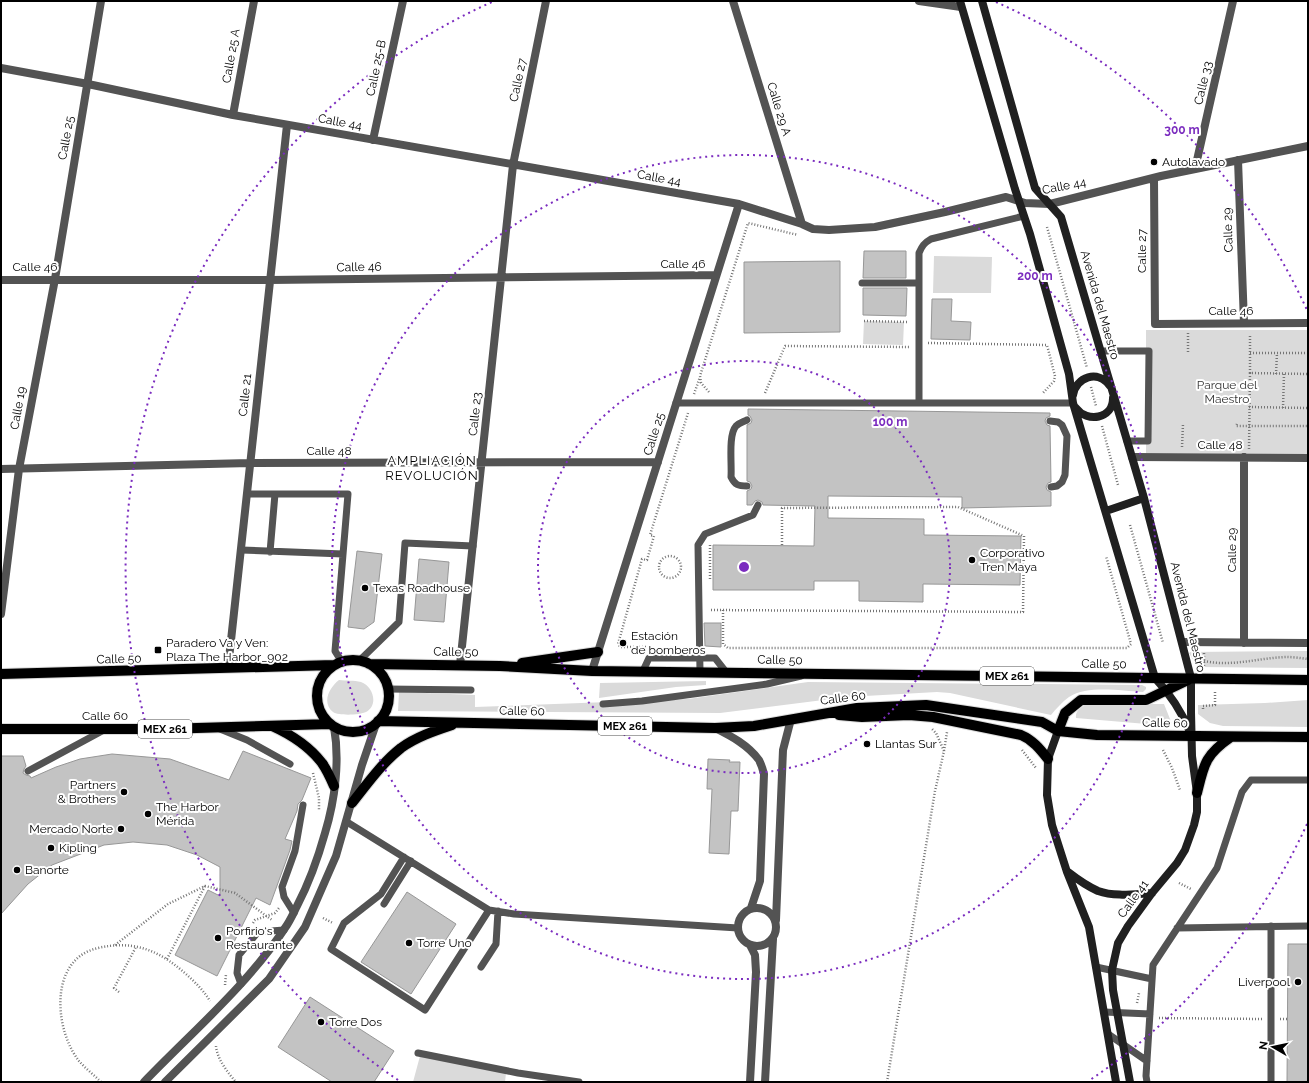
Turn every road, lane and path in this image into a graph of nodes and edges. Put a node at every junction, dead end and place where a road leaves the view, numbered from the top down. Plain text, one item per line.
1 (101, 1) edge
2 (254, 1) edge
3 (403, 1) edge
4 (546, 1) edge
5 (733, 1) edge
6 (919, 1) edge
7 (982, 1) edge
8 (1233, 1) edge
9 (960, 4) edge
10 (1, 68) edge
11 (88, 84) junction
12 (233, 115) junction
13 (287, 125) junction
14 (373, 140) junction
15 (1308, 146) edge
16 (1238, 160) junction
17 (513, 165) junction
18 (1195, 169) junction
19 (1154, 178) junction
20 (1019, 201) junction
21 (739, 204) junction
22 (1050, 204) junction
23 (1024, 216) junction
24 (802, 224) junction
25 (1047, 227) dead end
26 (804, 237) dead end
27 (716, 275) junction
28 (501, 277) junction
29 (55, 279) junction
30 (1, 280) edge
31 (270, 280) junction
32 (862, 283) dead end
33 (918, 284) junction
34 (864, 321) dead end
35 (918, 322) junction
36 (1244, 323) junction
37 (1308, 323) edge
38 (1155, 324) joint
39 (1188, 333) dead end
40 (1250, 333) dead end
41 (925, 341) dead end
42 (919, 347) junction
43 (1101, 351) junction
44 (1188, 352) dead end
45 (1250, 353) junction
46 (1277, 353) junction
47 (1308, 354) edge
48 (1088, 373) dead end
49 (1250, 374) junction
50 (1276, 374) junction
51 (1284, 374) junction
52 (1308, 374) edge
53 (700, 376) junction
54 (1091, 388) dead end
55 (1112, 391) junction
56 (712, 394) dead end
57 (772, 395) dead end
58 (1039, 396) dead end
59 (693, 398) dead end
60 (676, 403) junction
61 (918, 403) junction
62 (1073, 403) junction
63 (1096, 406) dead end
64 (1249, 408) junction
65 (1283, 408) junction
66 (1308, 408) edge
67 (689, 411) dead end
68 (748, 420) dead end
69 (1050, 421) dead end
70 (1100, 421) dead end
71 (1183, 424) dead end
72 (1236, 424) dead end
73 (1249, 426) junction
74 (1308, 426) edge
75 (1127, 441) junction
76 (1182, 450) dead end
77 (1246, 454) junction
78 (1132, 457) junction
79 (1308, 458) edge
80 (658, 462) junction
81 (250, 463) junction
82 (482, 463) junction
83 (1, 469) edge
84 (19, 469) junction
85 (1118, 485) dead end
86 (747, 486) dead end
87 (1051, 487) dead end
88 (247, 494) junction
89 (275, 494) junction
90 (1144, 498) junction
91 (758, 505) dead end
92 (1106, 511) junction
93 (1130, 525) dead end
94 (473, 546) junction
95 (782, 546) dead end
96 (241, 550) junction
97 (270, 552) junction
98 (343, 554) junction
99 (1105, 554) dead end
100 (672, 556) joint
101 (710, 610) dead end
102 (722, 610) junction
103 (1, 614) edge
104 (1183, 642) junction
105 (1308, 642) edge
106 (1163, 643) dead end
107 (1244, 643) junction
108 (650, 647) dead end
109 (598, 652) junction
110 (1204, 652) dead end
111 (700, 658) junction
112 (1308, 659) edge
113 (1204, 661) junction
114 (364, 662) junction
115 (338, 664) junction
116 (460, 665) junction
117 (500, 666) junction
118 (1204, 666) dead end
119 (228, 668) junction
120 (592, 671) junction
121 (643, 671) junction
122 (700, 672) junction
123 (726, 672) junction
124 (815, 673) junction
125 (1, 674) edge
126 (1156, 678) junction
127 (1192, 678) junction
128 (1215, 678) junction
129 (1308, 680) edge
130 (388, 689) junction
131 (472, 690) dead end
132 (1166, 690) junction
133 (603, 704) dead end
134 (1203, 706) dead end
135 (825, 713) junction
136 (919, 716) junction
137 (791, 719) junction
138 (949, 720) junction
139 (459, 722) junction
140 (377, 723) junction
141 (270, 725) junction
142 (332, 726) junction
143 (216, 727) junction
144 (714, 728) junction
145 (1, 729) edge
146 (106, 729) junction
147 (1058, 731) junction
148 (1192, 737) junction
149 (1231, 737) junction
150 (1308, 738) edge
151 (1018, 744) dead end
152 (1163, 750) dead end
153 (944, 751) junction
154 (1048, 759) junction
155 (290, 764) dead end
156 (1036, 768) dead end
157 (310, 769) dead end
158 (28, 771) dead end
159 (1308, 780) edge
160 (334, 786) junction
161 (1180, 790) dead end
162 (1197, 793) junction
163 (352, 803) junction
164 (303, 805) dead end
165 (319, 817) dead end
166 (347, 822) junction
167 (404, 857) junction
168 (411, 861) junction
169 (1067, 872) junction
170 (1179, 883) dead end
171 (205, 886) junction
172 (1191, 890) dead end
173 (1152, 892) junction
174 (286, 900) junction
175 (384, 904) dead end
176 (751, 908) junction
177 (489, 910) junction
178 (498, 911) junction
179 (294, 913) junction
180 (266, 916) junction
181 (776, 920) junction
182 (250, 925) dead end
183 (1272, 926) junction
184 (1308, 926) edge
185 (738, 928) junction
186 (1177, 928) junction
187 (284, 930) junction
188 (773, 939) junction
189 (115, 945) junction
190 (750, 945) junction
191 (136, 947) junction
192 (167, 959) junction
193 (482, 967) dead end
194 (1096, 967) junction
195 (1112, 970) junction
196 (226, 972) dead end
197 (1152, 978) junction
198 (241, 984) junction
199 (225, 986) dead end
200 (119, 992) dead end
201 (1139, 992) dead end
202 (1137, 1003) dead end
203 (205, 1006) dead end
204 (1104, 1012) junction
205 (1117, 1012) junction
206 (1150, 1014) junction
207 (1158, 1018) dead end
208 (1262, 1019) dead end
209 (1279, 1019) dead end
210 (1287, 1019) dead end
211 (1108, 1034) junction
212 (216, 1044) dead end
213 (1123, 1044) junction
214 (418, 1053) dead end
215 (1147, 1061) junction
216 (101, 1082) edge
217 (144, 1082) edge
218 (165, 1082) edge
219 (236, 1082) edge
220 (579, 1082) edge
221 (750, 1082) edge
222 (765, 1082) edge
223 (887, 1082) edge
224 (1116, 1082) edge
225 (1130, 1082) edge
226 (1148, 1082) edge
227 (1271, 1082) edge

1 - 11 street, Calle 25
2 - 12 street, Calle 25 A
3 - 14 street, Calle 25-B
4 - 17 street, Calle 27
5 - 24 street, Calle 29 A
6 - 9 street
7 - 22 street, Avenida del Maestro
8 - 18 street, Calle 33
9 - 20 street
10 - 11 street, Calle 44
11 - 12 street, Calle 44
11 - 29 street, Calle 25
12 - 13 street, Calle 44
13 - 14 street, Calle 44
13 - 31 street, Calle 21
14 - 17 street, Calle 44
15 - 16 street, Calle 44
16 - 18 street, Calle 44
16 - 36 street, Calle 29
17 - 21 street, Calle 44
17 - 28 street, Calle 23
18 - 19 street, Calle 44
19 - 22 street, Calle 44
19 - 38 street, Calle 27
20 - 22 street, Calle 44
20 - 23 street
20 - 24 street, Calle 44
21 - 24 street, Calle 44
21 - 27 street, Calle 25
22 - 43 street, Avenida del Maestro
23 - 33 lane
23 - 62 street
25 - 48 path
26 - 53 path
27 - 28 street, Calle 46
27 - 60 street, Calle 25
28 - 31 street, Calle 46
28 - 82 street, Calle 23
29 - 30 street, Calle 46
29 - 31 street, Calle 46
29 - 84 street, Calle 19
31 - 81 street, Calle 21
32 - 33 lane
33 - 35 lane
34 - 35 path
35 - 42 lane
36 - 37 street, Calle 46
36 - 38 street, Calle 46
39 - 44 path
40 - 45 path
41 - 58 path
42 - 57 path
42 - 61 lane
43 - 55 street, Avenida del Maestro
43 - 75 lane
45 - 46 path
45 - 49 path
46 - 47 path
46 - 50 path
49 - 50 path
49 - 64 path
50 - 51 path
51 - 52 path
51 - 65 path
53 - 56 path
53 - 59 path
54 - 63 path
55 - 62 street
55 - 62 street
55 - 75 street, Avenida del Maestro
60 - 61 lane
60 - 80 street, Calle 25
61 - 62 lane
62 - 92 street
64 - 65 path
64 - 73 path
65 - 66 path
67 - 108 path
68 - 86 lane
69 - 87 lane
70 - 85 path
71 - 76 path
72 - 73 path
73 - 74 path
73 - 77 path
75 - 78 street, Avenida del Maestro
77 - 78 street, Calle 48
77 - 79 street, Calle 48
77 - 107 street, Calle 29
78 - 90 street, Avenida del Maestro
80 - 82 street, Calle 48
80 - 109 street, Calle 25
81 - 82 street, Calle 48
81 - 84 street, Calle 48
81 - 88 street, Calle 21
82 - 94 street, Calle 23
83 - 84 street, Calle 48
84 - 103 street, Calle 19
88 - 89 lane
88 - 96 street, Calle 21
89 - 97 lane
89 - 98 lane
90 - 92 street
90 - 104 street, Avenida del Maestro
91 - 111 lane
92 - 126 street
93 - 106 path
94 - 114 lane
94 - 116 street, Calle 23
95 - 102 path
96 - 97 lane
96 - 119 street, Calle 21
97 - 98 lane
98 - 115 lane
99 - 102 path
100 - 100 path
101 - 102 path
104 - 107 street
104 - 127 street, Avenida del Maestro
105 - 107 street
109 - 117 main road
109 - 120 street, Calle 25
110 - 113 path
111 - 121 lane
111 - 122 lane
111 - 123 lane
112 - 113 path
113 - 118 path
114 - 115 main road
114 - 116 main road, Calle 50 / MEX 261
114 - 130 main road
115 - 119 main road, Calle 50
115 - 142 main road
116 - 117 main road, Calle 50 / MEX 261
117 - 120 main road, Calle 50 / MEX 261
119 - 125 main road, Calle 50
120 - 121 main road, Calle 50 / MEX 261
121 - 122 main road, Calle 50 / MEX 261
122 - 123 main road, Calle 50 / MEX 261
123 - 124 main road, Calle 50 / MEX 261
124 - 126 main road, Calle 50 / MEX 261
124 - 133 lane
126 - 127 main road, Calle 50 / MEX 261
126 - 132 street
127 - 128 main road, MEX 261
127 - 132 main road
127 - 148 street, Avenida del Maestro
128 - 129 main road, MEX 261
128 - 134 path
130 - 131 lane
130 - 140 main road
132 - 147 main road
132 - 148 street
135 - 136 main road
135 - 137 main road, Calle 60 / MEX 261
135 - 147 main road, Calle 60 / MEX 261
136 - 138 main road
136 - 153 path
137 - 144 main road, Calle 60 / MEX 261
137 - 181 street
138 - 153 path
138 - 154 main road
139 - 140 main road, Calle 60 / MEX 261
139 - 144 main road, Calle 60 / MEX 261
139 - 163 main road
140 - 142 main road
140 - 163 street
141 - 142 main road, Calle 60 / MEX 261
141 - 143 main road, Calle 60 / MEX 261
141 - 160 main road
142 - 160 street
143 - 146 main road, Calle 60 / MEX 261
143 - 155 lane
144 - 176 street
145 - 146 main road, Calle 60 / MEX 261
146 - 158 lane
147 - 148 main road, Calle 60 / MEX 261
147 - 154 street
148 - 149 main road, Calle 60 / MEX 261
148 - 162 street, Calle 41
149 - 150 main road, Calle 60 / MEX 261
149 - 162 main road
151 - 156 path
152 - 161 path
153 - 223 path
154 - 169 street
157 - 165 path
159 - 186 lane
160 - 179 street
162 - 173 street, Calle 41
163 - 166 street
164 - 174 lane
166 - 167 lane
166 - 218 street
167 - 168 lane
167 - 177 lane
168 - 175 lane
168 - 177 lane
169 - 173 street
169 - 194 street
170 - 172 path
171 - 180 path
171 - 189 path
171 - 192 path
173 - 195 street, Calle 41
174 - 179 lane
174 - 180 path
176 - 181 street
176 - 185 street
177 - 178 lane
178 - 185 lane
178 - 193 lane
179 - 187 street
180 - 182 path
180 - 187 path
181 - 188 street
183 - 184 lane
183 - 186 lane
183 - 227 lane
185 - 190 street
186 - 197 lane
187 - 198 street
187 - 198 lane
188 - 190 street
188 - 222 street
189 - 191 path
189 - 216 path
190 - 221 street
191 - 192 path
191 - 200 path
192 - 203 path
194 - 195 lane
194 - 204 street
195 - 197 lane
195 - 205 street, Calle 41
196 - 199 path
197 - 206 lane
198 - 217 street
201 - 202 path
204 - 205 lane
204 - 211 street
205 - 206 lane
205 - 213 street, Calle 41
206 - 215 lane
207 - 208 path
209 - 210 path
211 - 213 lane
211 - 224 street
212 - 219 path
213 - 215 lane
213 - 225 street, Calle 41
214 - 220 lane
215 - 226 lane

